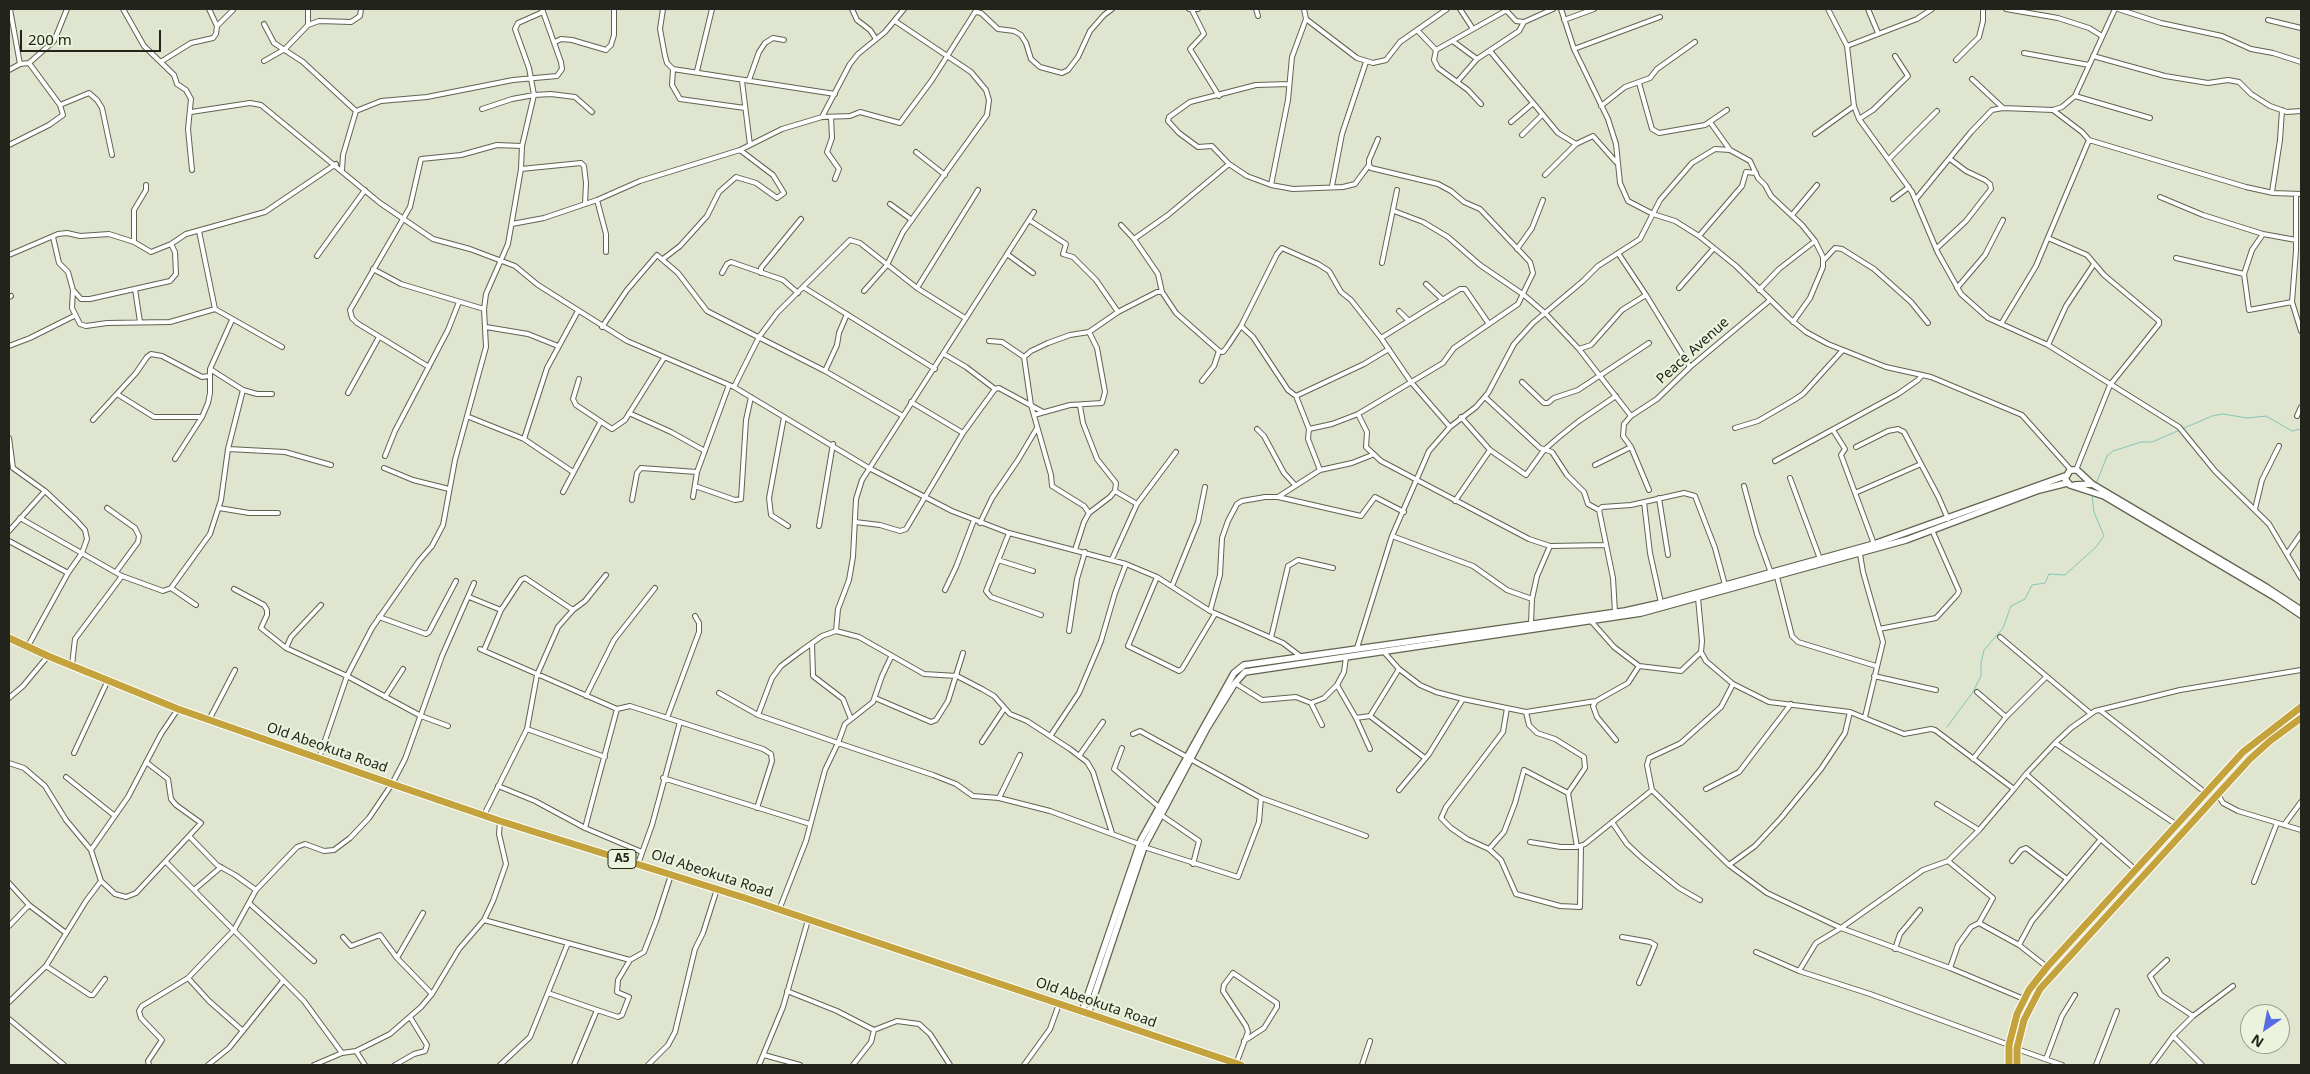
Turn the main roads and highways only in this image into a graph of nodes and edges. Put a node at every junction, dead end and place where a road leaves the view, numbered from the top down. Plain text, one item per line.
1 (9, 638) edge
2 (2301, 707) edge
3 (2301, 718) edge
4 (2129, 878) junction
5 (2135, 884) junction
6 (1239, 1064) edge
7 (2009, 1065) edge
8 (2017, 1065) edge

1 - 6 highway, Old Abeokuta Road / A5
2 - 4 highway
3 - 5 highway
4 - 5 highway
4 - 7 highway
5 - 8 highway

